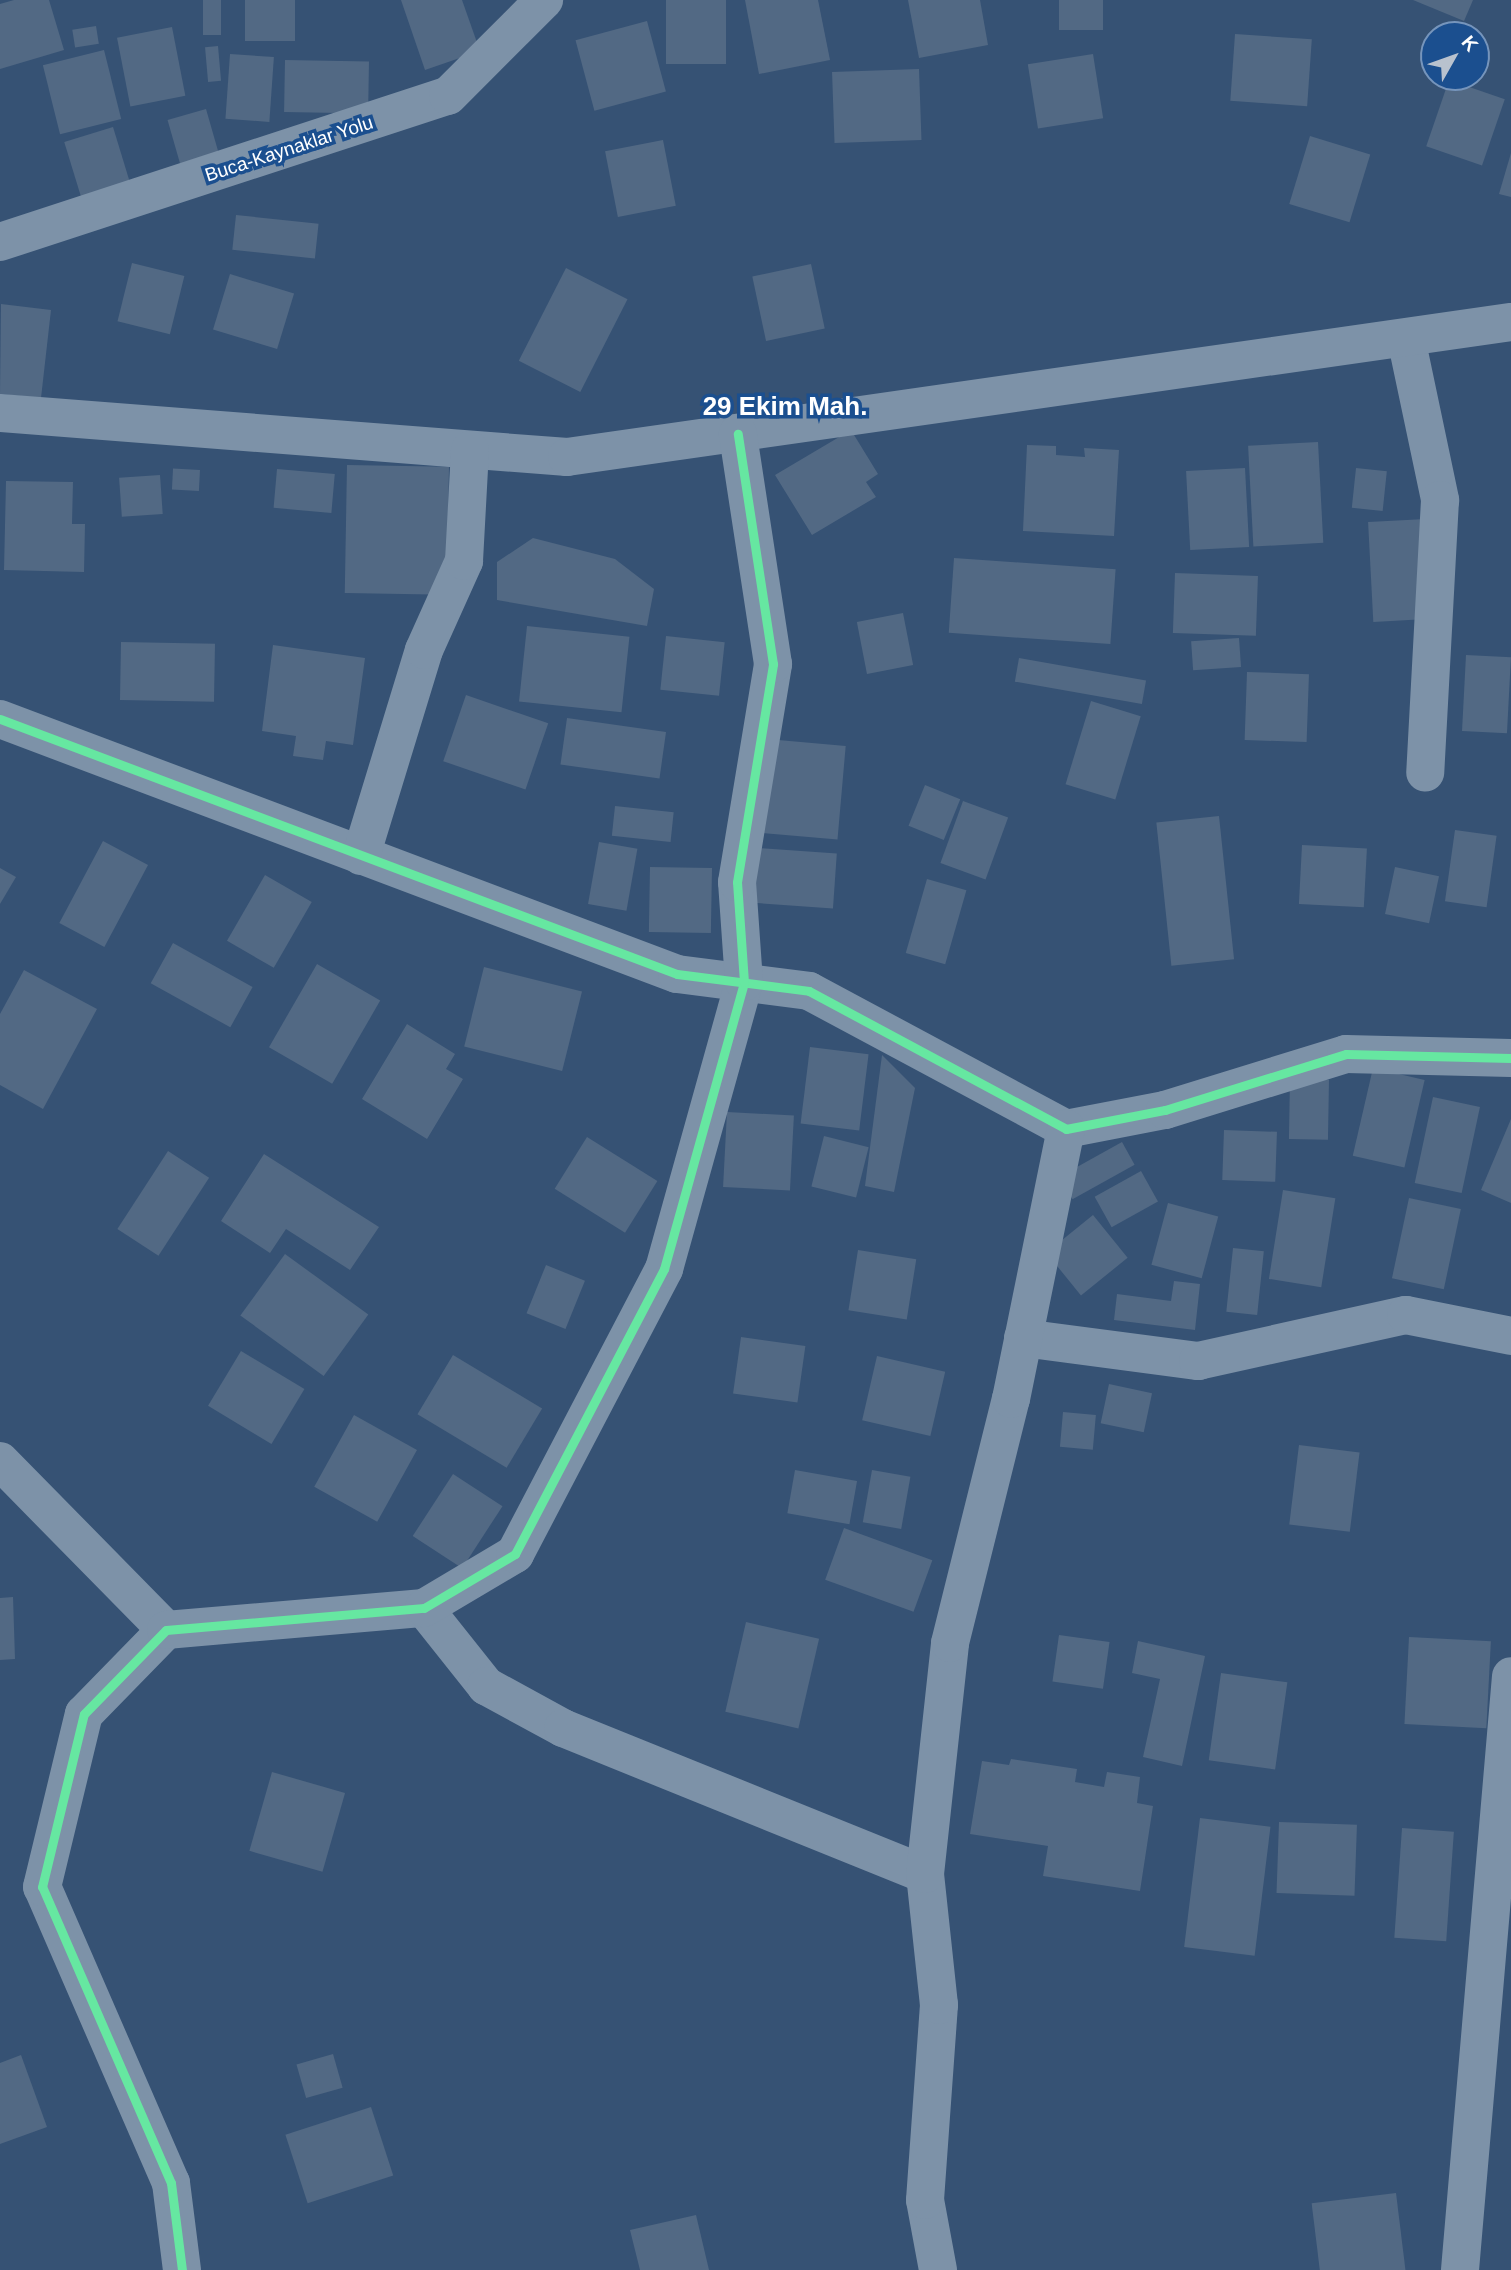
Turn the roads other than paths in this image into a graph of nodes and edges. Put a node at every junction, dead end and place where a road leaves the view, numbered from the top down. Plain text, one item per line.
1 (544, 0) edge
2 (0, 242) edge
3 (1511, 322) edge
4 (1406, 338) junction
5 (0, 413) edge
6 (738, 434) junction
7 (470, 450) junction
8 (0, 719) edge
9 (1425, 773) dead end
10 (361, 856) junction
11 (744, 982) junction
12 (1511, 1058) edge
13 (1066, 1129) junction
14 (1511, 1336) edge
15 (1023, 1338) junction
16 (0, 1461) edge
17 (424, 1608) junction
18 (166, 1630) junction
19 (1511, 1676) edge
20 (925, 1874) junction
21 (182, 2270) edge
22 (938, 2270) edge
23 (1460, 2270) edge

1 - 2 street, Buca-Kaynaklar Yolu
3 - 4 street
4 - 6 street
4 - 9 street
5 - 7 street
6 - 7 street
6 - 11 street
7 - 10 street
8 - 10 street
10 - 11 street
11 - 13 street
11 - 17 street
12 - 13 street
13 - 15 street
14 - 15 street
15 - 20 street
16 - 18 street
17 - 18 street
17 - 20 street
18 - 21 street
19 - 23 street
20 - 22 street

